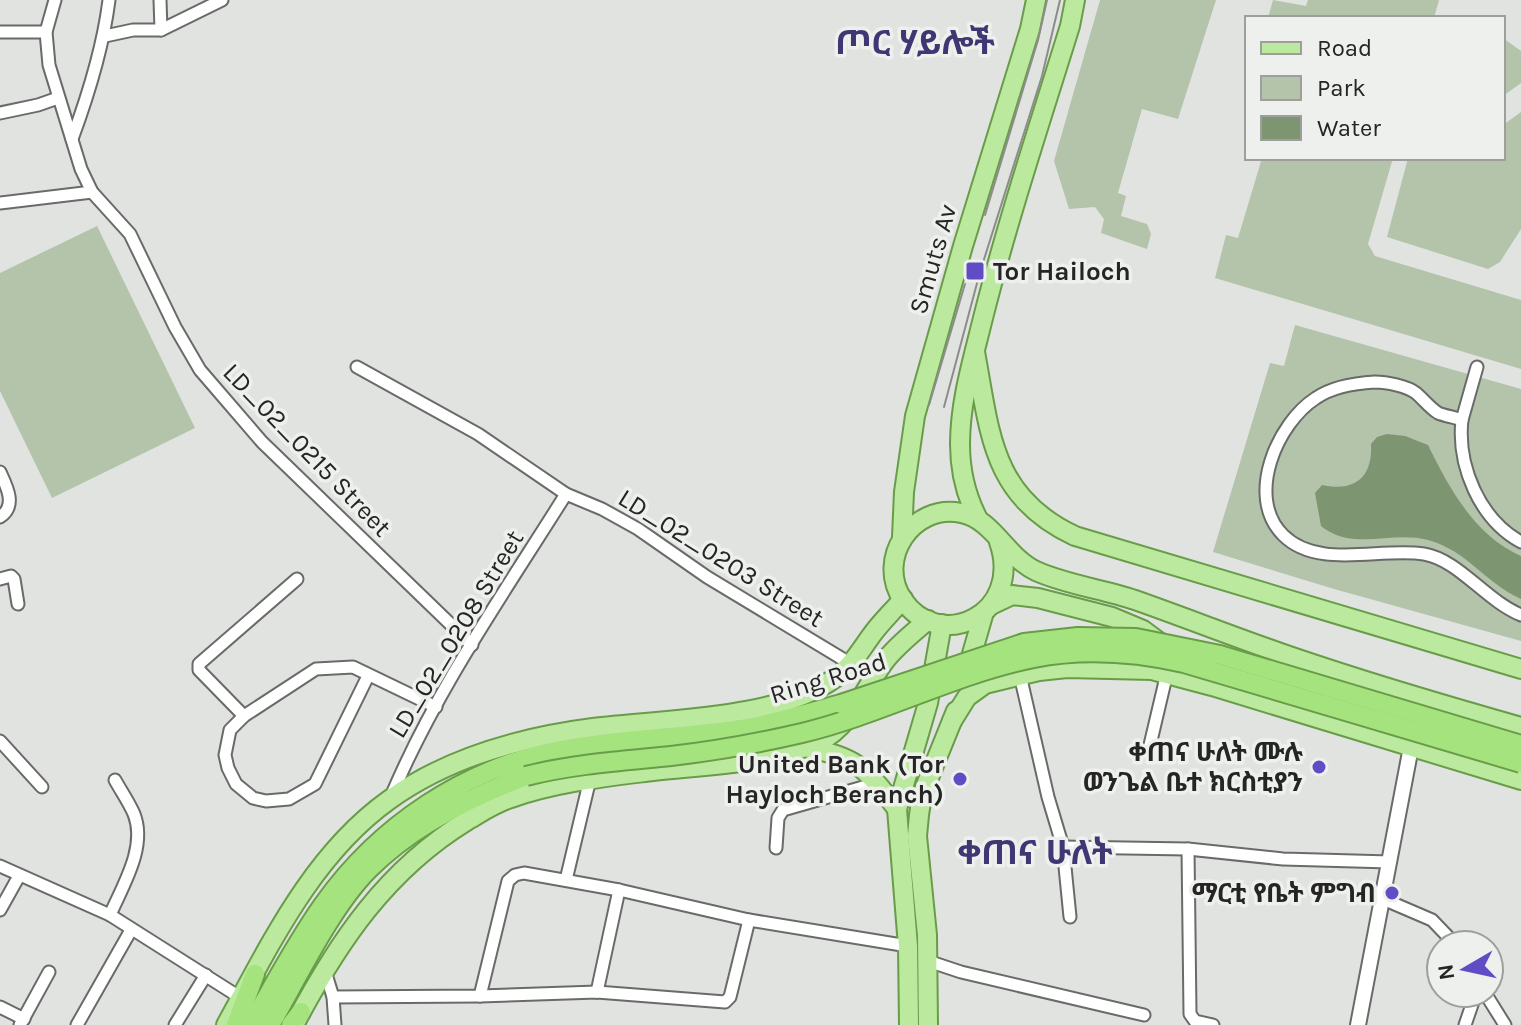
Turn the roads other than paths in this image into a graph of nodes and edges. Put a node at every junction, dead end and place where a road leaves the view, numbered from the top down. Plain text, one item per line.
1 (55, 0) edge
2 (109, 0) edge
3 (160, 0) edge
4 (222, 0) edge
5 (1036, 0) edge
6 (1075, 0) edge
7 (161, 30) junction
8 (0, 32) edge
9 (46, 32) junction
10 (105, 36) junction
11 (58, 98) junction
12 (0, 113) edge
13 (72, 139) junction
14 (92, 192) junction
15 (0, 203) edge
16 (975, 352) junction
17 (357, 367) dead end
18 (1477, 367) dead end
19 (1462, 420) junction
20 (0, 472) edge
21 (566, 494) junction
22 (0, 517) edge
23 (978, 519) junction
24 (902, 537) junction
25 (999, 542) junction
26 (1521, 542) edge
27 (0, 579) edge
28 (297, 579) dead end
29 (903, 599) junction
30 (18, 604) dead end
31 (988, 608) junction
32 (1521, 615) edge
33 (935, 622) junction
34 (472, 645) junction
35 (851, 664) junction
36 (1521, 669) edge
37 (1167, 673) junction
38 (1020, 675) junction
39 (368, 676) junction
40 (1212, 686) junction
41 (436, 707) junction
42 (244, 716) junction
43 (952, 721) junction
44 (1521, 727) edge
45 (0, 741) edge
46 (1150, 745) dead end
47 (1521, 745) edge
48 (804, 747) junction
49 (1411, 747) junction
50 (1521, 763) edge
51 (524, 768) junction
52 (590, 779) junction
53 (115, 780) dead end
54 (1521, 780) edge
55 (877, 783) junction
56 (42, 787) dead end
57 (390, 799) junction
58 (897, 809) junction
59 (1063, 847) junction
60 (776, 848) dead end
61 (1188, 849) junction
62 (1390, 862) junction
63 (0, 866) edge
64 (19, 876) junction
65 (566, 880) junction
66 (619, 890) junction
67 (1383, 899) junction
68 (0, 910) edge
69 (110, 915) junction
70 (1070, 917) dead end
71 (749, 920) junction
72 (1441, 929) edge
73 (131, 930) junction
74 (908, 946) junction
75 (928, 961) junction
76 (324, 970) junction
77 (49, 972) dead end
78 (255, 974) junction
79 (206, 975) junction
80 (597, 992) junction
81 (480, 996) junction
82 (333, 997) junction
83 (241, 998) junction
84 (0, 1007) edge
85 (1144, 1015) dead end
86 (295, 1021) edge
87 (22, 1022) edge
88 (909, 1024) edge
89 (77, 1025) edge
90 (175, 1025) edge
91 (226, 1025) edge
92 (236, 1025) edge
93 (251, 1025) edge
94 (270, 1025) edge
95 (335, 1025) edge
96 (922, 1025) edge
97 (928, 1025) edge
98 (1213, 1025) edge
99 (1358, 1025) edge

1 - 9 street, LD_02_0215 Street
2 - 10 street
3 - 7 street
4 - 7 street
5 - 24 main road, Smuts Av
6 - 16 main road
7 - 10 street
8 - 9 street
9 - 11 street, LD_02_0215 Street
10 - 13 street
11 - 12 street
11 - 13 street, LD_02_0215 Street
13 - 14 street, LD_02_0215 Street
14 - 15 street
14 - 34 street, LD_02_0215 Street
16 - 23 main road
16 - 36 main road
17 - 21 street, LD_02_0203 Street
18 - 19 street
19 - 26 street
19 - 32 street
20 - 22 street
21 - 34 street, LD_02_0208 Street
21 - 35 street, LD_02_0203 Street
23 - 24 main road
23 - 25 main road
24 - 29 main road
25 - 31 main road
25 - 44 main road
27 - 30 street
28 - 42 street
29 - 33 main road
29 - 35 main road
31 - 33 main road
31 - 40 main road
31 - 43 main road
33 - 48 main road
33 - 58 main road
34 - 41 street, LD_02_0208 Street
35 - 57 main road
37 - 38 main road
37 - 40 main road
37 - 46 street
38 - 43 main road
38 - 59 street
39 - 41 street
39 - 42 street
39 - 42 street
40 - 49 main road
41 - 57 street, LD_02_0208 Street
43 - 75 main road
45 - 56 street
47 - 51 highway, Ring Road, bridge
48 - 52 main road
48 - 55 main road
49 - 54 main road
49 - 62 street
50 - 51 highway, Ring Road, bridge
51 - 93 highway, Ring Road
51 - 94 highway, Ring Road
52 - 65 street
52 - 76 main road
53 - 69 street
55 - 58 main road
55 - 60 street
57 - 78 main road
58 - 74 main road
59 - 61 street
59 - 70 street
61 - 62 street
61 - 98 street
62 - 67 street
63 - 64 street
64 - 68 street
64 - 69 street
65 - 66 street
65 - 81 street
66 - 71 street
66 - 80 street
67 - 72 street
67 - 99 street
69 - 73 street
71 - 74 street
71 - 80 street
73 - 79 street
73 - 89 street
74 - 88 main road
75 - 85 street
75 - 97 main road
76 - 82 street
76 - 86 main road
77 - 87 street
78 - 83 main road
78 - 92 highway
79 - 83 street
79 - 90 street
80 - 81 street
81 - 82 street
82 - 95 street
83 - 91 main road
84 - 87 street
88 - 96 main road

